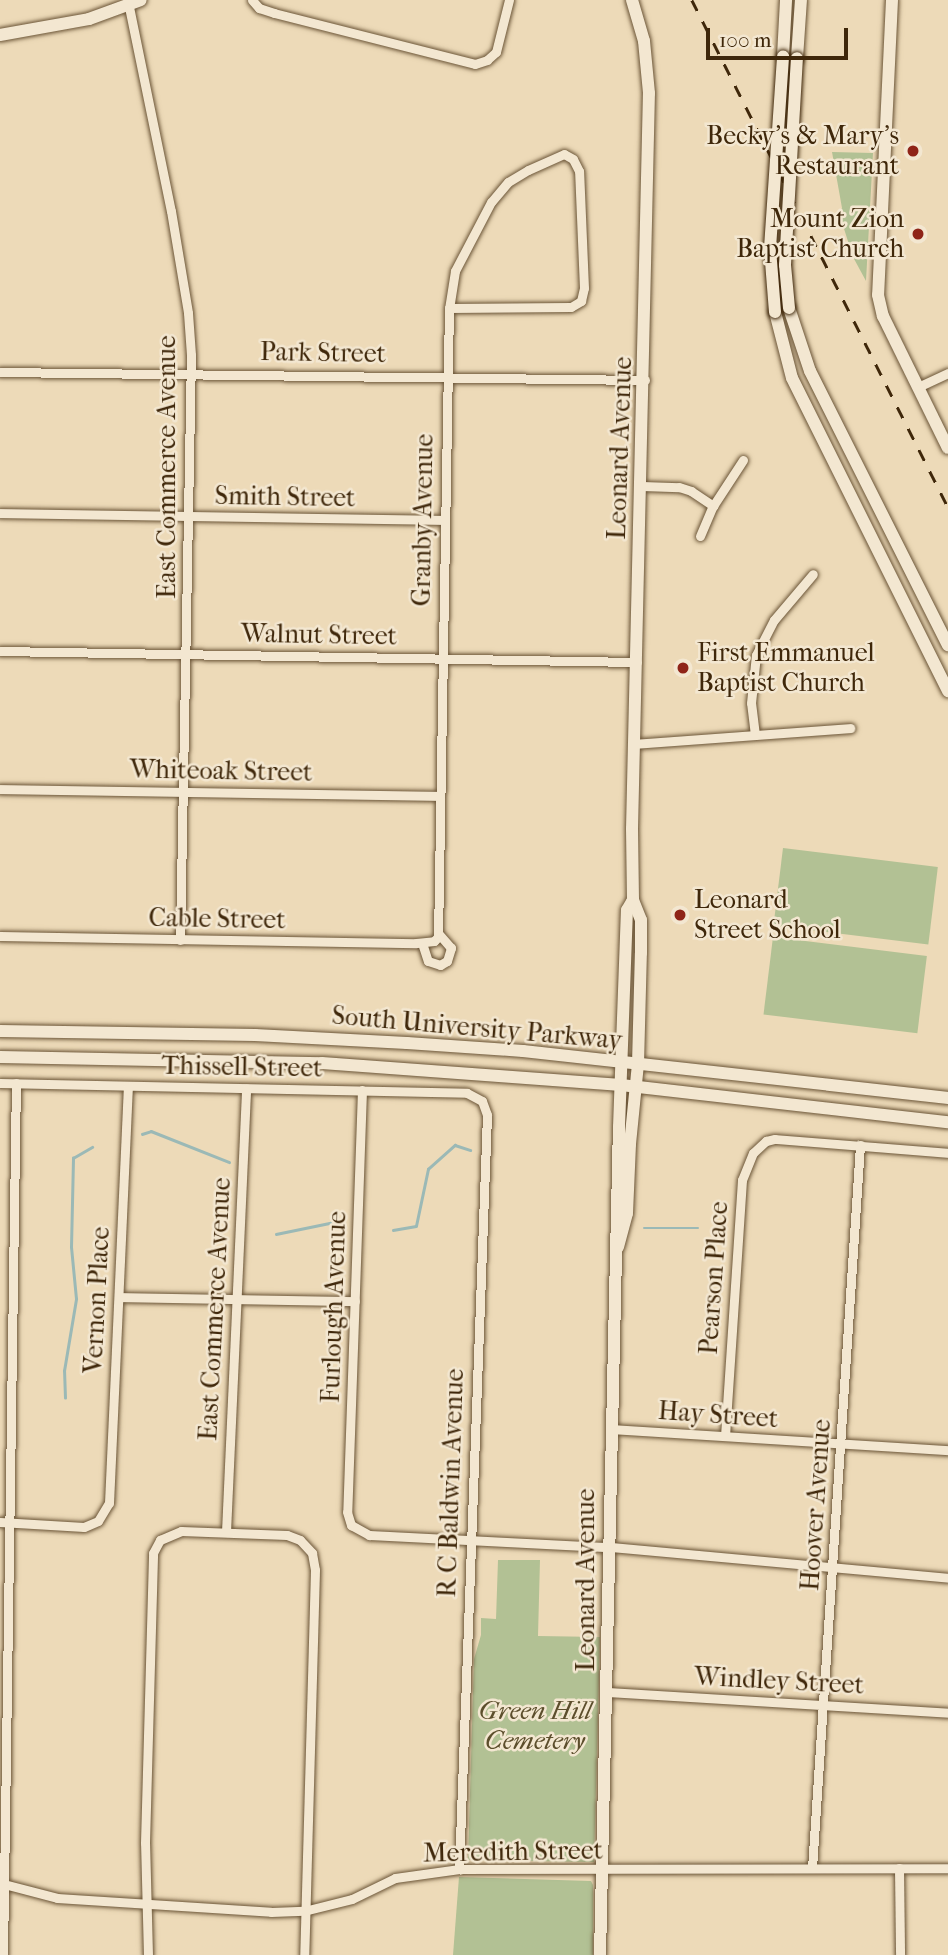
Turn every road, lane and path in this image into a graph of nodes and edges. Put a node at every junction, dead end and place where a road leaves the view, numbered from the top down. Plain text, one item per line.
1 (141, 0) edge
2 (252, 0) edge
3 (509, 0) edge
4 (632, 0) edge
5 (786, 0) edge
6 (801, 0) edge
7 (892, 0) edge
8 (128, 3) edge
9 (0, 35) edge
10 (449, 308) junction
11 (0, 372) edge
12 (191, 373) junction
13 (948, 373) edge
14 (448, 376) junction
15 (645, 380) junction
16 (918, 387) junction
17 (948, 448) edge
18 (743, 460) dead end
19 (642, 486) junction
20 (713, 506) junction
21 (0, 513) edge
22 (188, 516) junction
23 (443, 520) junction
24 (700, 536) dead end
25 (813, 573) dead end
26 (948, 645) edge
27 (0, 651) edge
28 (186, 654) junction
29 (442, 659) junction
30 (637, 662) junction
31 (948, 691) edge
32 (850, 728) dead end
33 (755, 735) junction
34 (634, 744) junction
35 (0, 789) edge
36 (183, 792) junction
37 (440, 796) junction
38 (633, 900) junction
39 (0, 936) edge
40 (436, 938) junction
41 (180, 940) junction
42 (422, 943) junction
43 (0, 1031) edge
44 (0, 1057) edge
45 (622, 1062) junction
46 (638, 1064) junction
47 (0, 1083) edge
48 (16, 1083) junction
49 (621, 1085) junction
50 (128, 1086) junction
51 (634, 1086) junction
52 (246, 1088) junction
53 (362, 1090) junction
54 (948, 1098) edge
55 (482, 1101) joint
56 (948, 1122) edge
57 (860, 1145) junction
58 (948, 1153) edge
59 (618, 1247) junction
60 (118, 1297) junction
61 (237, 1298) junction
62 (355, 1301) junction
63 (611, 1429) junction
64 (725, 1436) junction
65 (841, 1443) junction
66 (948, 1450) edge
67 (5, 1522) edge
68 (226, 1532) junction
69 (469, 1539) junction
70 (610, 1547) junction
71 (833, 1570) junction
72 (948, 1578) edge
73 (3, 1665) edge
74 (608, 1692) junction
75 (825, 1704) junction
76 (948, 1713) edge
77 (2, 1767) edge
78 (812, 1868) junction
79 (900, 1868) junction
80 (948, 1868) edge
81 (459, 1869) junction
82 (601, 1871) junction
83 (2, 1884) edge
84 (146, 1905) junction
85 (304, 1911) junction
86 (3, 1955) edge
87 (148, 1955) edge
88 (304, 1955) edge
89 (600, 1955) edge
90 (901, 1955) edge

1 - 8 main road
2 - 3 street
4 - 15 main road, Leonard Avenue
5 - 31 main road, bridge
6 - 26 main road, bridge
7 - 16 main road
8 - 9 main road
8 - 12 street, East Commerce Avenue
10 - 10 street, Granby Avenue
10 - 14 street, Granby Avenue
11 - 12 street, Park Street
12 - 14 street, Park Street
12 - 22 street, East Commerce Avenue
13 - 16 street
14 - 15 street, Park Street
14 - 23 street, Granby Avenue
15 - 19 main road, Leonard Avenue
16 - 17 main road
18 - 20 street
19 - 20 street
19 - 30 main road, Leonard Avenue
20 - 24 street
21 - 22 street, Smith Street
22 - 23 street, Smith Street
22 - 28 street, East Commerce Avenue
23 - 29 street, Granby Avenue
25 - 33 street
27 - 28 street, Walnut Street
28 - 29 street, Walnut Street
28 - 36 street, East Commerce Avenue
29 - 30 street, Walnut Street
29 - 37 street, Granby Avenue
30 - 34 main road, Leonard Avenue
32 - 33 street
33 - 34 street
34 - 38 main road, Leonard Avenue
35 - 36 street, Whiteoak Street
36 - 37 street, Whiteoak Street
36 - 41 street, East Commerce Avenue
37 - 40 street, Granby Avenue
38 - 45 main road, Leonard Avenue
38 - 46 main road, Leonard Avenue
39 - 41 street, Cable Street
40 - 42 street, Cable Street
40 - 42 street
41 - 42 street, Cable Street
43 - 45 main road, South University Parkway
44 - 49 main road, South University Parkway
45 - 46 main road, South University Parkway
45 - 49 main road, Leonard Avenue
46 - 51 main road, Leonard Avenue
46 - 54 main road, South University Parkway
47 - 48 street, Thissell Street
48 - 50 street, Thissell Street
48 - 67 street
49 - 51 main road, South University Parkway
49 - 59 main road, Leonard Avenue
50 - 52 street, Thissell Street
50 - 60 street, Vernon Place
51 - 56 main road, South University Parkway
51 - 59 main road, Leonard Avenue
52 - 53 street, Thissell Street
52 - 61 street, East Commerce Avenue
53 - 55 street, Thissell Street
53 - 62 street, Furlough Avenue
55 - 69 street, R C Baldwin Avenue
57 - 58 street
57 - 64 street, Pearson Place
57 - 65 street, Hoover Avenue
59 - 63 main road, Leonard Avenue
60 - 61 street
60 - 67 street, Vernon Place
61 - 62 street
61 - 68 street, East Commerce Avenue
62 - 69 street, Furlough Avenue
63 - 64 street, Hay Street
63 - 70 main road, Leonard Avenue
64 - 65 street, Hay Street
65 - 66 street, Hay Street
65 - 71 street, Hoover Avenue
67 - 73 street
68 - 84 street
68 - 85 street
69 - 70 street
69 - 81 street, R C Baldwin Avenue
70 - 71 street
70 - 74 main road, Leonard Avenue
71 - 72 street
71 - 75 street, Hoover Avenue
73 - 77 street
74 - 75 street, Windley Street
74 - 82 main road, Leonard Avenue
75 - 76 street, Windley Street
75 - 78 street, Hoover Avenue
77 - 83 street
78 - 79 street, Meredith Street
78 - 82 street, Meredith Street
79 - 80 street, Meredith Street
79 - 90 street
81 - 82 street, Meredith Street
81 - 85 street, Meredith Street
82 - 89 main road, Leonard Avenue
83 - 84 street, Meredith Street
83 - 86 street
84 - 85 street, Meredith Street
84 - 87 street
85 - 88 street

